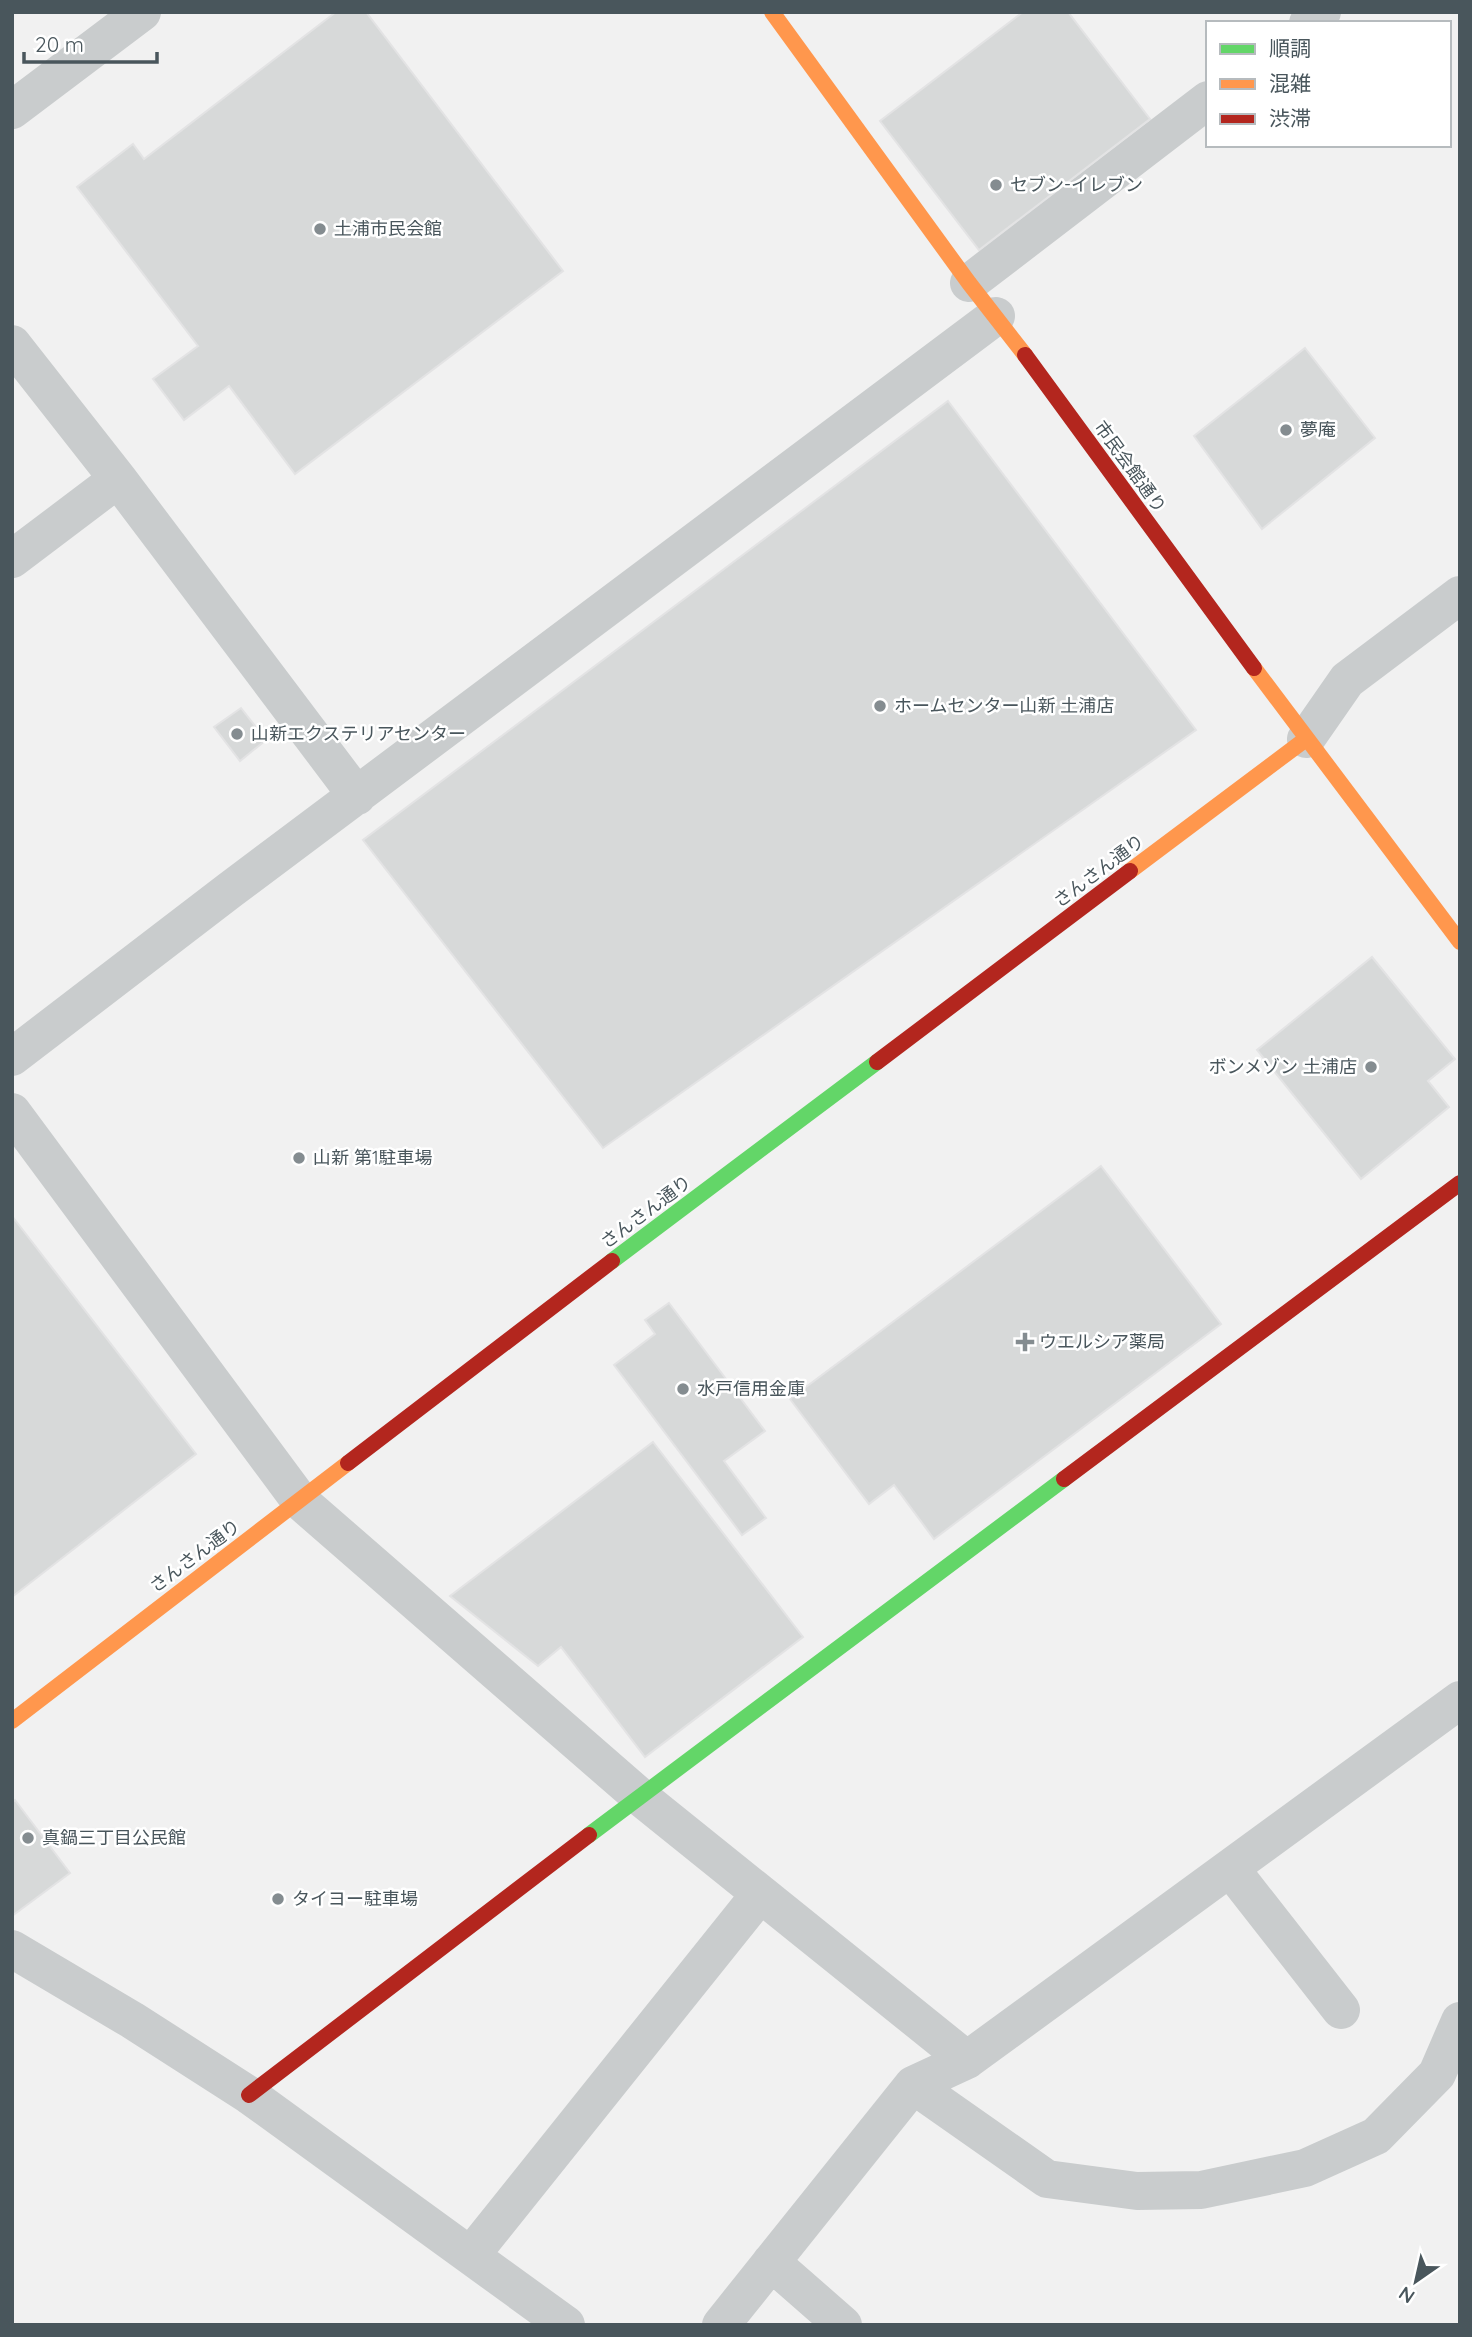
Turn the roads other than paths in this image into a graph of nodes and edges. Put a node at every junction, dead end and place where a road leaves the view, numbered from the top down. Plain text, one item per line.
1 (142, 12) edge
2 (772, 12) edge
3 (1206, 102) edge
4 (12, 110) edge
5 (969, 283) junction
6 (996, 316) junction
7 (12, 344) edge
8 (118, 479) junction
9 (12, 559) edge
10 (1460, 595) edge
11 (1306, 739) junction
12 (357, 796) junction
13 (1460, 942) edge
14 (12, 1057) edge
15 (12, 1112) edge
16 (1460, 1183) edge
17 (300, 1501) junction
18 (1460, 1700) edge
19 (12, 1721) edge
20 (639, 1796) junction
21 (1230, 1868) junction
22 (760, 1894) junction
23 (12, 1949) edge
24 (1341, 2010) dead end
25 (1460, 2021) edge
26 (967, 2060) junction
27 (913, 2085) junction
28 (249, 2095) junction
29 (471, 2256) junction
30 (771, 2262) junction
31 (566, 2325) edge
32 (722, 2325) edge
33 (844, 2325) edge

1 - 4 street
2 - 5 street, 市民会館通り
3 - 5 street
5 - 6 street, 市民会館通り
6 - 11 street, 市民会館通り
6 - 12 street
7 - 8 street
8 - 9 street
8 - 12 street
10 - 11 street
11 - 13 street, 市民会館通り
11 - 17 street, さんさん通り
12 - 14 street
15 - 17 street
16 - 20 street
17 - 19 street, さんさん通り
17 - 20 street
18 - 21 street
20 - 22 street
20 - 28 street
21 - 24 street
21 - 26 street
22 - 26 street
22 - 29 street
23 - 28 street
25 - 27 street
26 - 27 street
27 - 30 street
28 - 29 street
29 - 31 street
30 - 32 street
30 - 33 street

